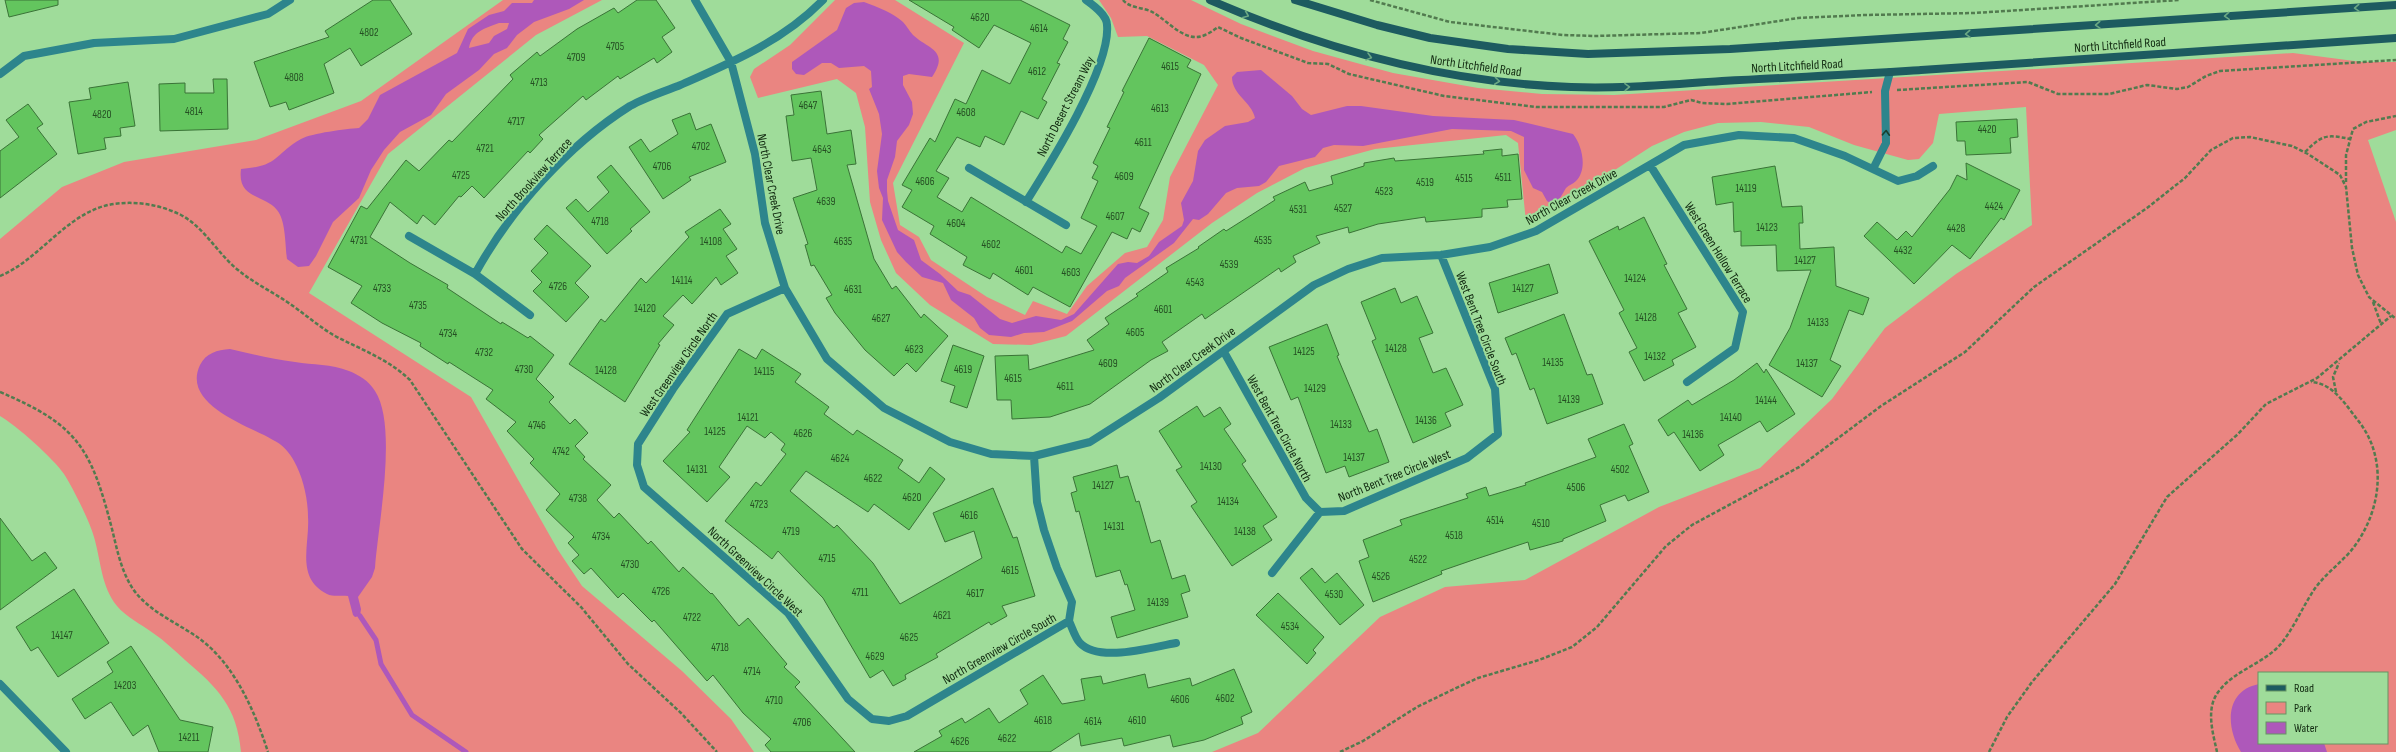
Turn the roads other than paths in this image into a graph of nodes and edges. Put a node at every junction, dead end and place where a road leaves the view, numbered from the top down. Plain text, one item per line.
1 (290, 0) edge
2 (695, 0) edge
3 (823, 0) edge
4 (1086, 0) edge
5 (1210, 0) edge
6 (1295, 0) edge
7 (2396, 5) edge
8 (2396, 38) edge
9 (731, 62) junction
10 (1890, 72) junction
11 (0, 74) edge
12 (1650, 165) junction
13 (1933, 166) dead end
14 (969, 168) dead end
15 (1873, 169) junction
16 (1026, 202) junction
17 (1066, 225) dead end
18 (409, 236) dead end
19 (1442, 255) junction
20 (475, 274) junction
21 (785, 288) junction
22 (530, 315) dead end
23 (1224, 352) junction
24 (1687, 382) dead end
25 (1498, 434) joint
26 (1034, 456) junction
27 (644, 487) joint
28 (1320, 512) junction
29 (1272, 573) dead end
30 (1069, 621) junction
31 (1176, 642) dead end
32 (0, 684) edge
33 (872, 719) joint
34 (66, 752) edge

1 - 11 street
2 - 9 street, North Clear Creek Drive
3 - 9 street
4 - 16 street, North Desert Stream Way
5 -> 10 main road, North Litchfield Road
7 -> 6 main road, North Litchfield Road
8 - 10 main road, North Litchfield Road
9 - 20 street, North Brookview Terrace
9 - 21 street, North Clear Creek Drive
15 -> 10 street
12 - 15 street, North Clear Creek Drive
12 - 19 street, North Clear Creek Drive
12 - 24 street, West Green Hollow Terrace
13 - 15 street, North Clear Creek Drive
14 - 16 street
16 - 17 street
18 - 20 street
19 - 23 street, North Clear Creek Drive
19 - 25 street, West Bent Tree Circle South
20 - 22 street
21 - 26 street, North Clear Creek Drive
21 - 27 street, West Greenview Circle North
23 - 26 street, North Clear Creek Drive
23 - 28 street, West Bent Tree Circle North
25 - 28 street, North Bent Tree Circle West
26 - 30 street
27 - 33 street, North Greenview Circle West
28 - 29 street
30 - 31 street, North Greenview Circle South
30 - 33 street, North Greenview Circle South
32 - 34 street

